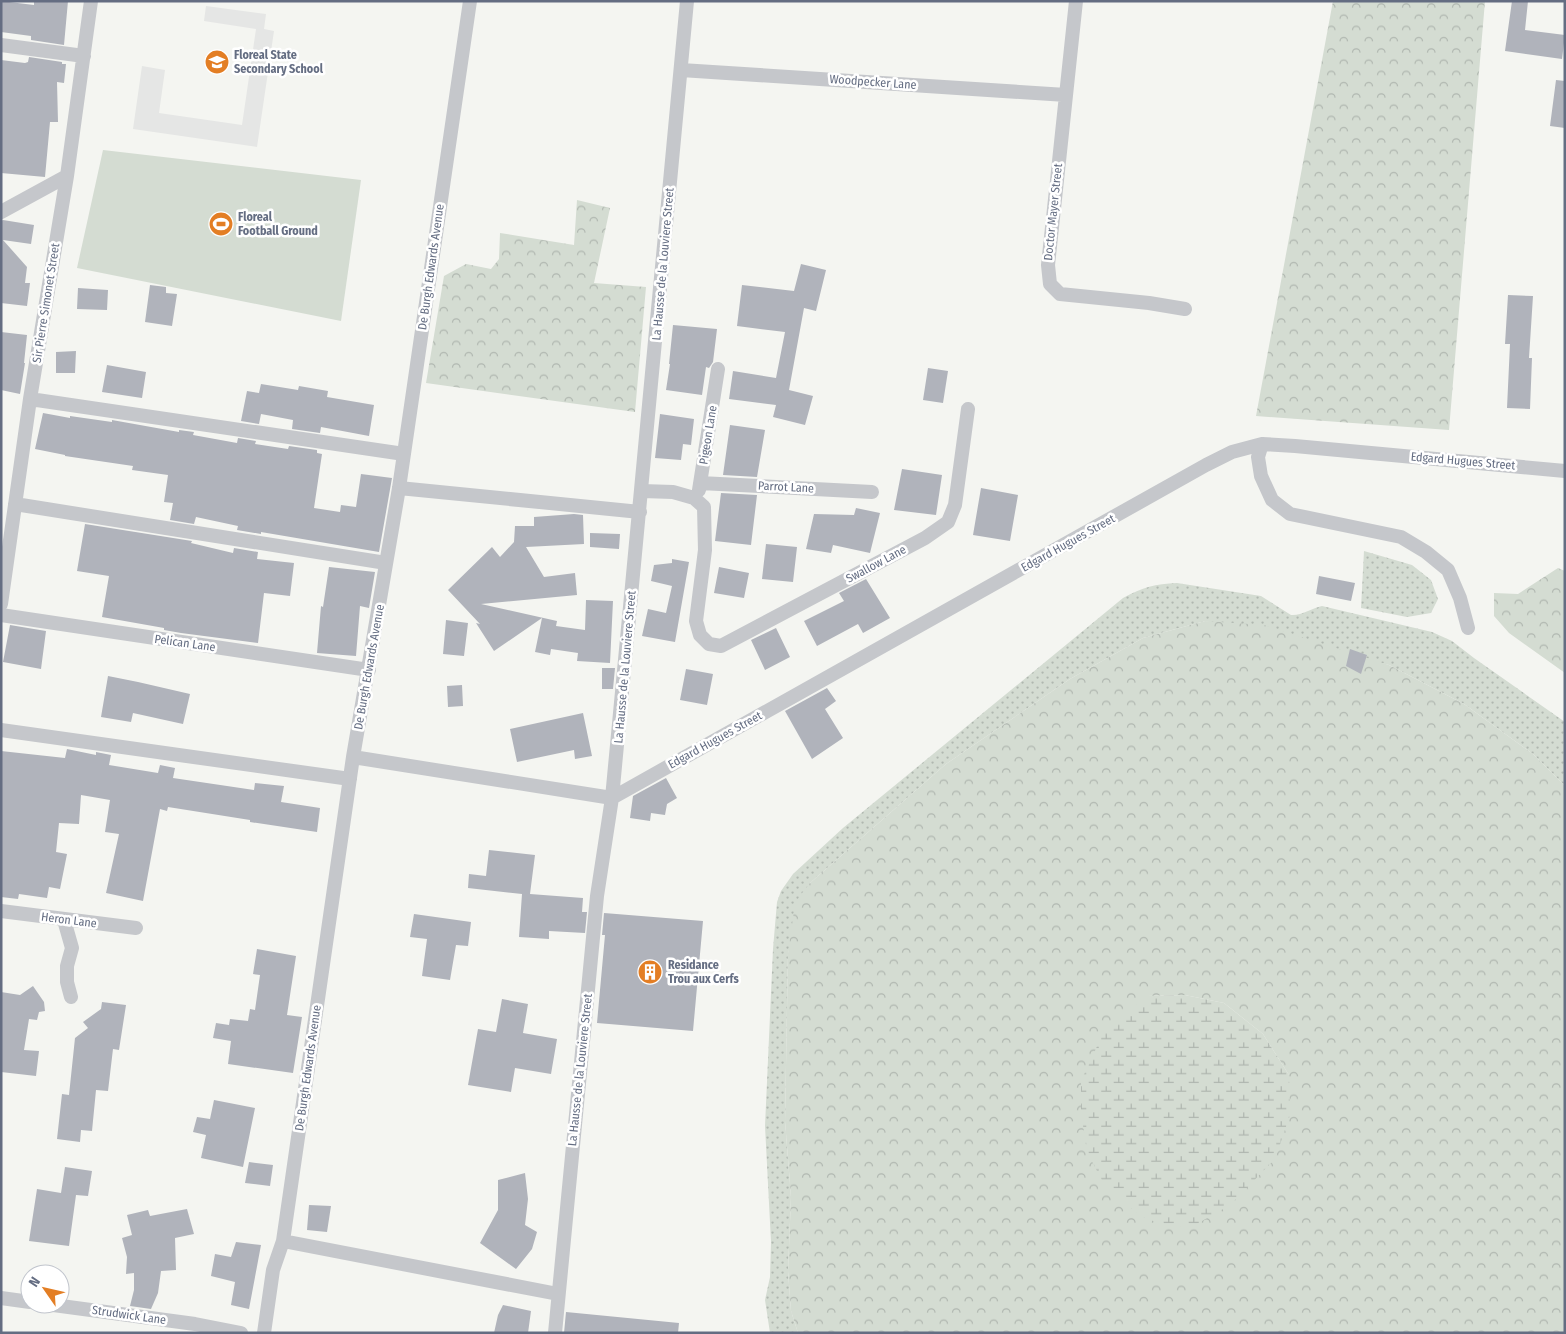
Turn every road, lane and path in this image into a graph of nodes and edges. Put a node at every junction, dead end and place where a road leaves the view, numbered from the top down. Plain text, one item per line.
1 (91, 1) edge
2 (470, 1) edge
3 (687, 1) edge
4 (1076, 1) edge
5 (1, 45) edge
6 (84, 56) junction
7 (681, 70) junction
8 (1066, 95) junction
9 (67, 176) junction
10 (1, 212) edge
11 (1185, 309) dead end
12 (718, 369) dead end
13 (30, 399) junction
14 (968, 409) dead end
15 (1262, 444) junction
16 (404, 454) junction
17 (1565, 471) edge
18 (700, 483) junction
19 (399, 488) junction
20 (642, 491) junction
21 (872, 492) dead end
22 (15, 504) junction
23 (701, 504) junction
24 (640, 512) junction
25 (386, 563) junction
26 (1, 604) edge
27 (1, 615) edge
28 (1468, 628) dead end
29 (700, 635) joint
30 (369, 670) junction
31 (1, 730) edge
32 (354, 757) junction
33 (350, 780) junction
34 (612, 798) junction
35 (1, 911) edge
36 (64, 920) junction
37 (136, 928) dead end
38 (71, 997) dead end
39 (282, 1240) junction
40 (558, 1294) junction
41 (1, 1298) edge
42 (20, 1301) edge
43 (70, 1307) edge
44 (241, 1333) edge
45 (264, 1333) edge
46 (554, 1333) edge

1 - 6 street, Sir Pierre Simonet Street
2 - 16 street, De Burgh Edwards Avenue
3 - 7 street, La Hausse de la Louviere Street
4 - 8 street, Doctor Mayer Street
5 - 6 street
6 - 9 street, Sir Pierre Simonet Street
7 - 8 street, Woodpecker Lane
7 - 20 street, La Hausse de la Louviere Street
8 - 11 street, Doctor Mayer Street
9 - 10 street
9 - 13 street, Sir Pierre Simonet Street
12 - 18 street, Pigeon Lane
13 - 16 street
13 - 22 street, Sir Pierre Simonet Street
14 - 29 street, Swallow Lane
15 - 17 street, Edgard Hugues Street
15 - 28 street
15 - 34 street, Edgard Hugues Street
16 - 19 street, De Burgh Edwards Avenue
18 - 21 street, Parrot Lane
18 - 23 street, Pigeon Lane
19 - 24 street
19 - 25 street, De Burgh Edwards Avenue
20 - 23 street
20 - 24 street, La Hausse de la Louviere Street
22 - 25 street
22 - 26 street, Sir Pierre Simonet Street
23 - 29 street, Pigeon Lane
24 - 34 street, La Hausse de la Louviere Street
25 - 30 street, De Burgh Edwards Avenue
27 - 30 street, Pelican Lane
30 - 32 street, De Burgh Edwards Avenue
31 - 33 street
32 - 33 street, De Burgh Edwards Avenue
32 - 34 street
33 - 39 street, De Burgh Edwards Avenue
34 - 40 street, La Hausse de la Louviere Street
35 - 36 street, Heron Lane
36 - 37 street, Heron Lane
36 - 38 street
39 - 40 street
39 - 45 street, De Burgh Edwards Avenue
40 - 46 street, La Hausse de la Louviere Street
41 - 42 street
43 - 44 street, Strudwick Lane

